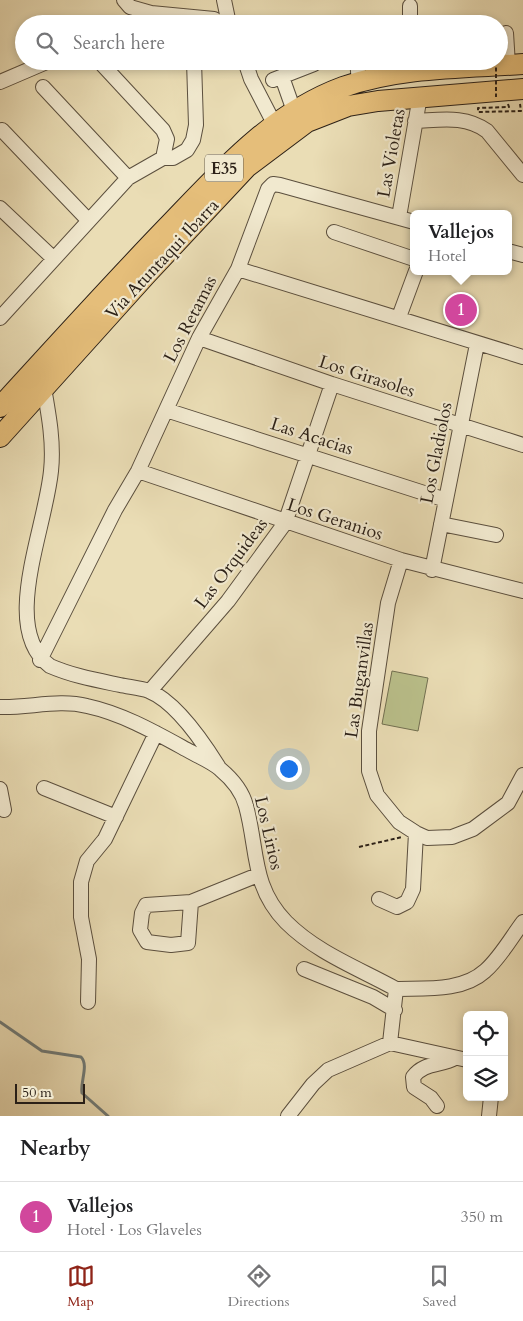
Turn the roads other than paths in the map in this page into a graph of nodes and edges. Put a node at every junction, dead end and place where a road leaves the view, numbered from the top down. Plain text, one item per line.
1 (124, 0) edge
2 (224, 0) edge
3 (410, 6) dead end
4 (151, 13) junction
5 (147, 15) edge
6 (164, 15) edge
7 (227, 15) edge
8 (410, 15) edge
9 (28, 70) edge
10 (107, 70) edge
11 (194, 70) edge
12 (248, 70) edge
13 (300, 70) edge
14 (358, 70) edge
15 (401, 70) edge
16 (0, 82) edge
17 (359, 82) junction
18 (43, 87) dead end
19 (521, 89) edge
20 (420, 96) junction
21 (294, 111) junction
22 (415, 121) junction
23 (2, 130) dead end
24 (278, 132) junction
25 (163, 158) junction
26 (523, 175) edge
27 (128, 178) junction
28 (0, 208) edge
29 (399, 217) junction
30 (88, 220) junction
31 (410, 221) edge
32 (334, 232) dead end
33 (54, 258) junction
34 (410, 258) edge
35 (238, 269) junction
36 (415, 275) edge
37 (400, 317) junction
38 (0, 318) edge
39 (199, 338) junction
40 (477, 344) junction
41 (523, 357) edge
42 (332, 384) junction
43 (44, 388) junction
44 (0, 407) edge
45 (166, 410) junction
46 (460, 426) junction
47 (0, 437) edge
48 (523, 445) edge
49 (309, 454) junction
50 (138, 471) junction
51 (446, 500) junction
52 (285, 522) junction
53 (441, 524) junction
54 (496, 536) dead end
55 (401, 560) junction
56 (17, 568) dead end
57 (432, 570) junction
58 (523, 591) edge
59 (18, 640) dead end
60 (40, 660) junction
61 (150, 691) junction
62 (0, 707) edge
63 (156, 733) junction
64 (219, 767) junction
65 (523, 775) edge
66 (44, 788) dead end
67 (0, 789) edge
68 (4, 810) dead end
69 (116, 817) junction
70 (416, 833) junction
71 (258, 875) junction
72 (379, 899) dead end
73 (191, 902) dead end
74 (523, 922) edge
75 (304, 969) dead end
76 (396, 989) junction
77 (88, 1002) dead end
78 (395, 1010) junction
79 (390, 1043) junction
80 (461, 1059) edge
81 (491, 1101) edge
82 (437, 1106) dead end
83 (288, 1116) edge
84 (489, 1116) edge

1 - 4 street
2 - 7 street
3 - 8 street
4 - 5 street
4 - 6 street
9 - 16 street
10 - 25 street
11 - 25 street
12 - 24 street
13 - 21 street
14 - 17 street
15 - 17 highway, E35
17 - 21 highway, E35
18 - 27 street
19 - 20 highway, Via Atuntaqui Ibarra / E35
20 - 22 street, Las Violetas
20 - 24 highway, Via Atuntaqui Ibarra / E35
21 - 24 highway, E35
22 - 26 street
22 - 29 street, Las Violetas
23 - 30 street
24 - 43 highway, Via Atuntaqui Ibarra / E35
24 - 44 highway, E35
25 - 27 street
27 - 30 street
28 - 33 street
29 - 31 street
29 - 35 street, Los Retamas
30 - 33 street
32 - 34 street
33 - 38 street
35 - 37 street
35 - 39 street, Los Retamas
36 - 37 street
37 - 40 street
39 - 42 street, Los Girasoles
39 - 45 street, Los Retamas
40 - 41 street
40 - 46 street, Los Gladiolos
42 - 46 street, Los Girasoles
42 - 49 street, Las Orquideas
43 - 47 highway, Via Atuntaqui Ibarra / E35
43 - 56 street
45 - 49 street, Las Acacias
45 - 50 street, Los Retamas
46 - 48 street, Los Girasoles
46 - 51 street, Los Gladiolos
49 - 51 street, Las Acacias
49 - 52 street, Las Orquideas
50 - 52 street, Los Geranios
50 - 60 street, Los Retamas
51 - 53 street, Los Gladiolos
52 - 55 street, Los Geranios
52 - 61 street, Las Orquideas
53 - 54 street
53 - 57 street, Los Gladiolos
55 - 57 street, Los Geranios
55 - 70 street, Las Buganvillas
57 - 58 street, Los Geranios
59 - 60 street
60 - 61 street
61 - 64 street
62 - 63 street, Los Lirios
63 - 64 street, Los Lirios
63 - 69 street
64 - 71 street, Los Lirios
65 - 70 street, Las Buganvillas
66 - 69 street
67 - 68 street
69 - 77 street
70 - 72 street
71 - 73 street
71 - 76 street, Los Lirios
74 - 76 street
75 - 78 street
76 - 78 street
78 - 79 street
79 - 80 street
79 - 83 street
80 - 82 street
81 - 84 street

